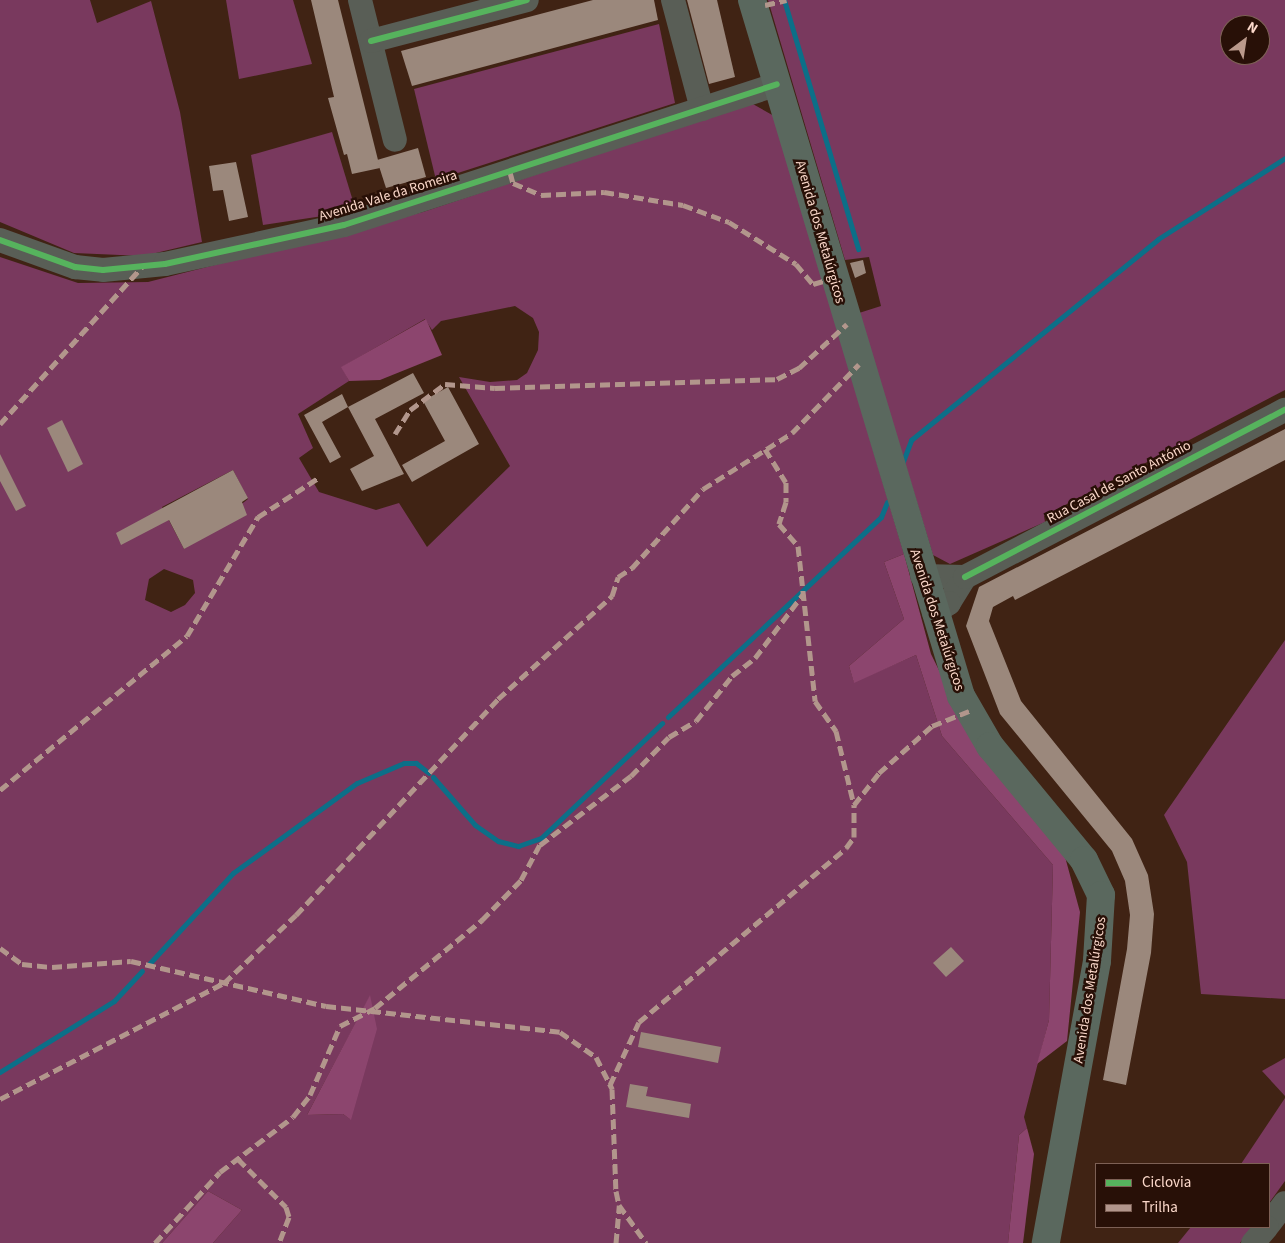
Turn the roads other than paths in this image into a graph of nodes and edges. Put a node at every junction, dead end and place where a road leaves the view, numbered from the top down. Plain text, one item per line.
1 (360, 0) edge
2 (673, 0) edge
3 (752, 0) edge
4 (512, 2) edge
5 (371, 41) junction
6 (777, 84) junction
7 (702, 109) junction
8 (395, 140) dead end
9 (0, 240) edge
10 (1285, 410) edge
11 (922, 576) junction
12 (965, 577) junction
13 (934, 613) junction
14 (1285, 1204) edge
15 (1270, 1223) edge
16 (1266, 1228) edge
17 (1046, 1243) edge
18 (1254, 1243) edge

1 - 5 street
2 - 7 street
3 - 6 main road, Avenida dos Metalúrgicos
4 - 5 street
5 - 8 street
6 - 7 street, Avenida Vale da Romeira
6 - 11 main road, Avenida dos Metalúrgicos
7 - 9 street, Avenida Vale da Romeira
10 - 12 street, Rua Casal de Santo António
11 - 12 street, Rua Casal de Santo António
11 - 13 main road, Avenida dos Metalúrgicos
12 - 13 street
13 - 17 main road, Avenida dos Metalúrgicos
14 - 15 street
16 - 18 street

